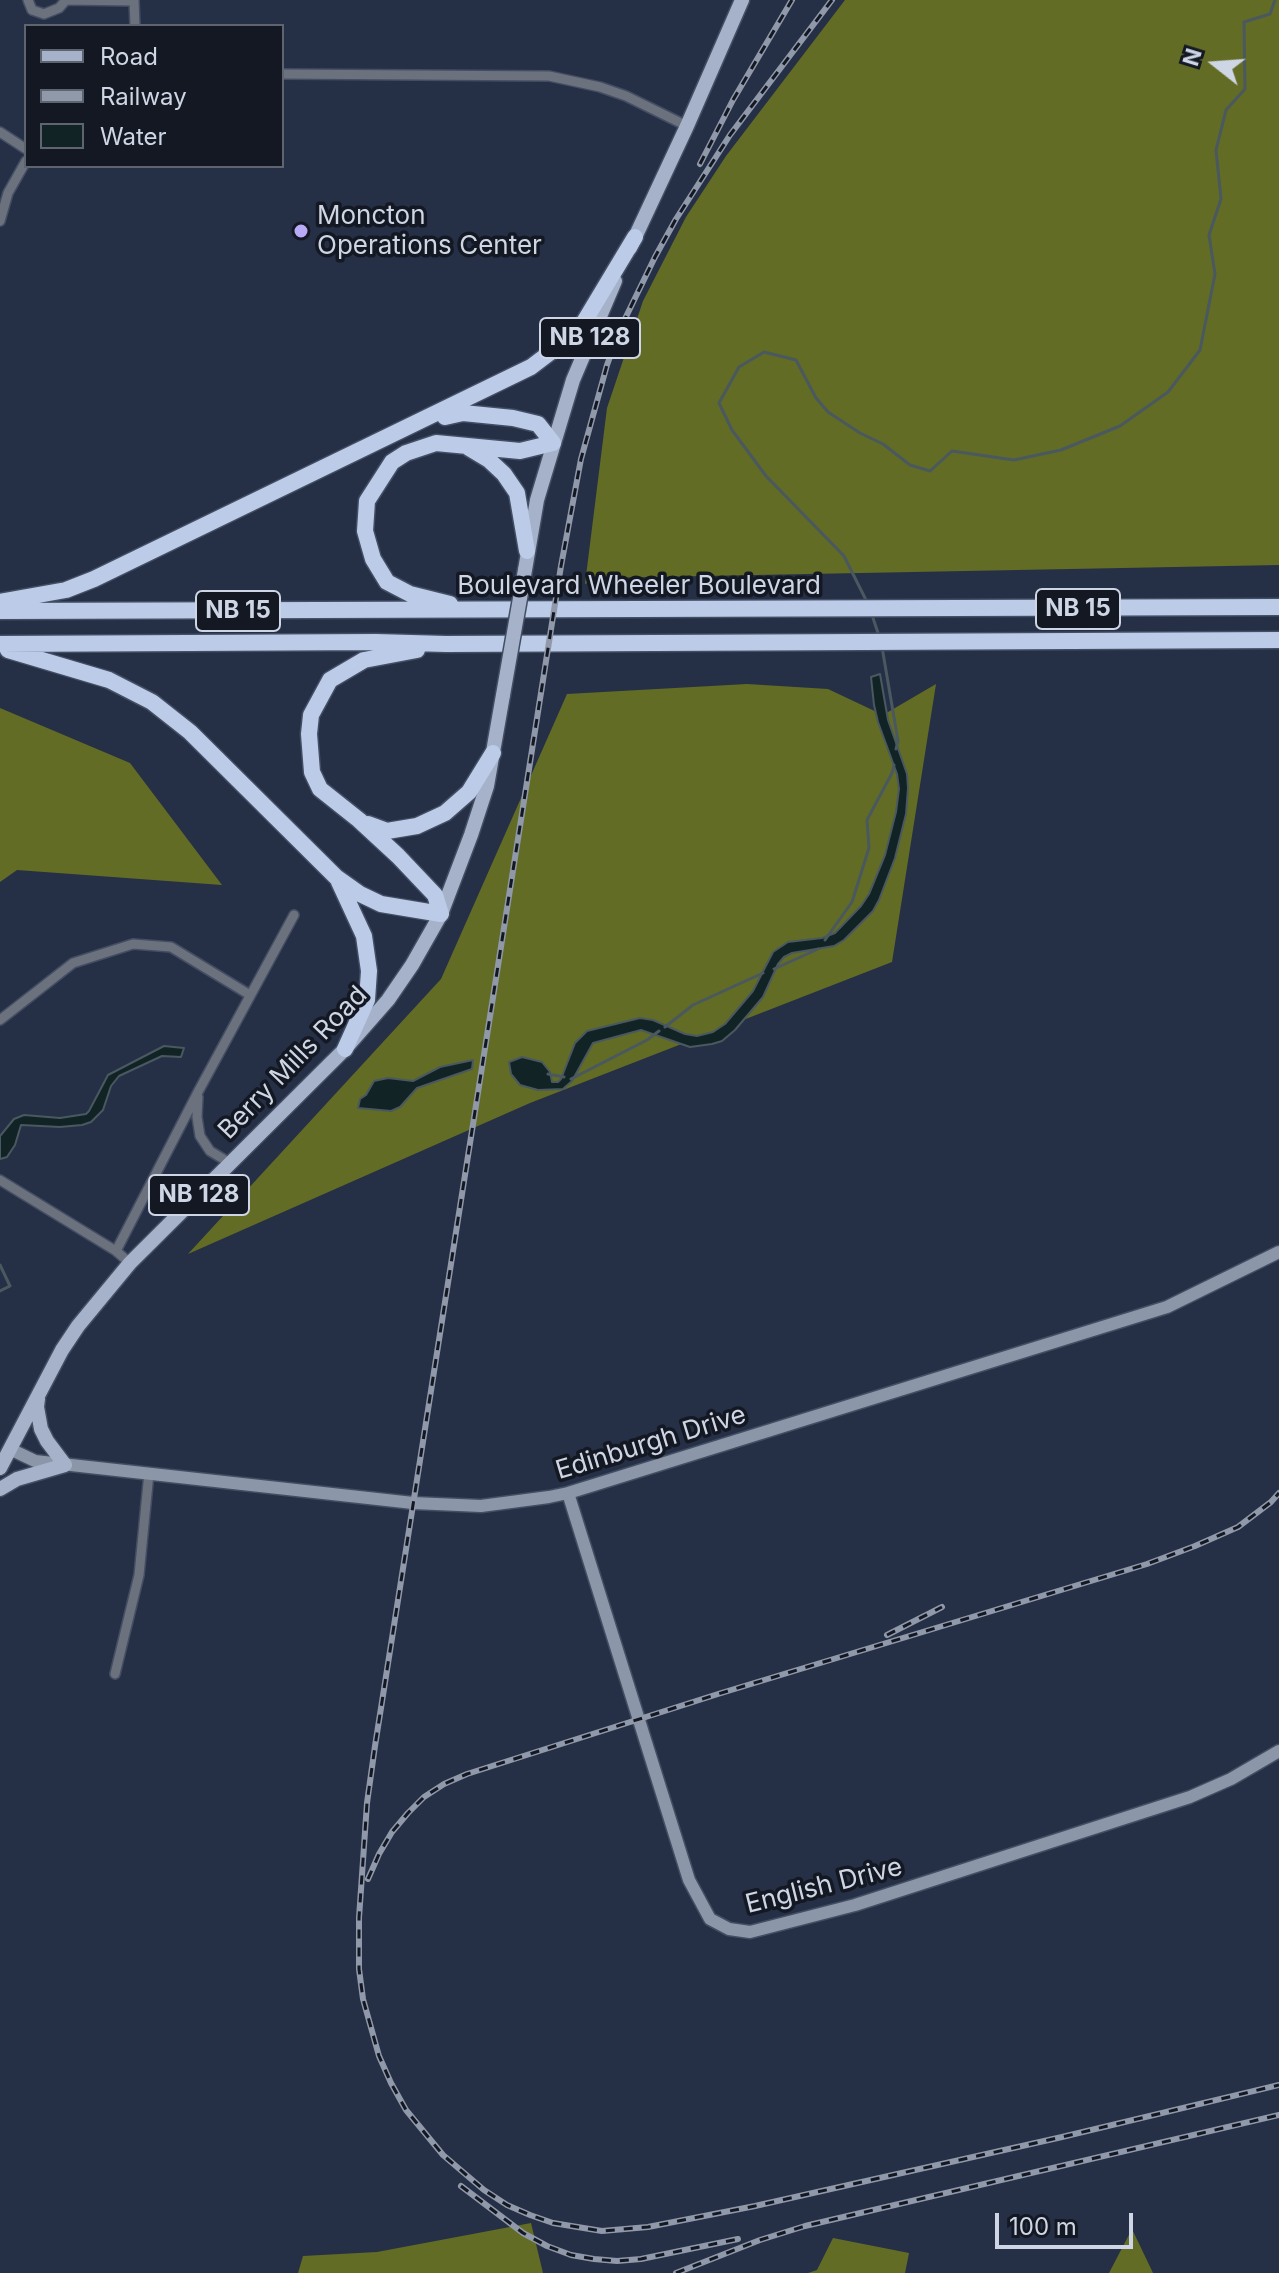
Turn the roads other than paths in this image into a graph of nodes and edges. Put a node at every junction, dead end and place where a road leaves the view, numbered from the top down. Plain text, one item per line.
1 (28, 0) edge
2 (66, 0) edge
3 (134, 0) edge
4 (742, 0) edge
5 (135, 24) edge
6 (284, 74) edge
7 (687, 126) junction
8 (0, 132) edge
9 (24, 148) edge
10 (24, 165) edge
11 (0, 221) edge
12 (635, 237) junction
13 (424, 421) junction
14 (553, 443) junction
15 (465, 445) junction
16 (527, 551) junction
17 (0, 602) edge
18 (1279, 607) edge
19 (0, 611) edge
20 (476, 611) junction
21 (1279, 640) edge
22 (446, 644) junction
23 (0, 647) edge
24 (493, 753) junction
25 (359, 820) junction
26 (336, 877) junction
27 (441, 914) junction
28 (294, 915) dead end
29 (250, 995) junction
30 (0, 1020) edge
31 (345, 1049) junction
32 (198, 1092) junction
33 (230, 1163) junction
34 (0, 1180) edge
35 (116, 1251) junction
36 (1279, 1252) edge
37 (130, 1263) junction
38 (39, 1393) junction
39 (10, 1449) junction
40 (65, 1465) junction
41 (0, 1468) edge
42 (149, 1473) junction
43 (0, 1489) edge
44 (568, 1493) junction
45 (115, 1674) dead end
46 (1279, 1751) edge

1 - 2 street
2 - 3 street
3 - 5 street
4 - 7 main road, NB 128
6 - 7 street
7 - 12 main road, NB 128
8 - 9 street
10 - 11 street
12 - 13 highway
12 - 14 main road, NB 128
13 - 14 highway
13 - 17 highway
14 - 15 highway
14 - 16 main road, NB 128
15 - 16 highway
15 - 20 highway
16 - 24 main road, Berry Mills Road / NB 128, bridge
18 - 20 highway, Boulevard Wheeler Boulevard / NB 15
19 - 20 highway, Boulevard Wheeler Boulevard / NB 15
21 - 22 highway, NB 15
22 - 23 highway, NB 15
22 - 25 highway
23 - 26 highway
24 - 25 highway
24 - 27 main road, Berry Mills Road / NB 128
25 - 27 highway
26 - 27 highway
26 - 31 highway
27 - 31 main road, Berry Mills Road / NB 128
28 - 29 street
29 - 30 street
29 - 32 street
31 - 33 main road, Berry Mills Road / NB 128
32 - 33 street
32 - 35 street
33 - 37 main road, Berry Mills Road / NB 128
34 - 35 street
35 - 37 street
36 - 44 street, Edinburgh Drive
37 - 38 main road, Berry Mills Road / NB 128
38 - 39 main road, NB 128
38 - 40 main road
39 - 40 street, Edinburgh Drive
39 - 41 main road, NB 128
40 - 42 street, Edinburgh Drive
40 - 43 main road
42 - 44 street, Edinburgh Drive
42 - 45 street
44 - 46 street, English Drive

